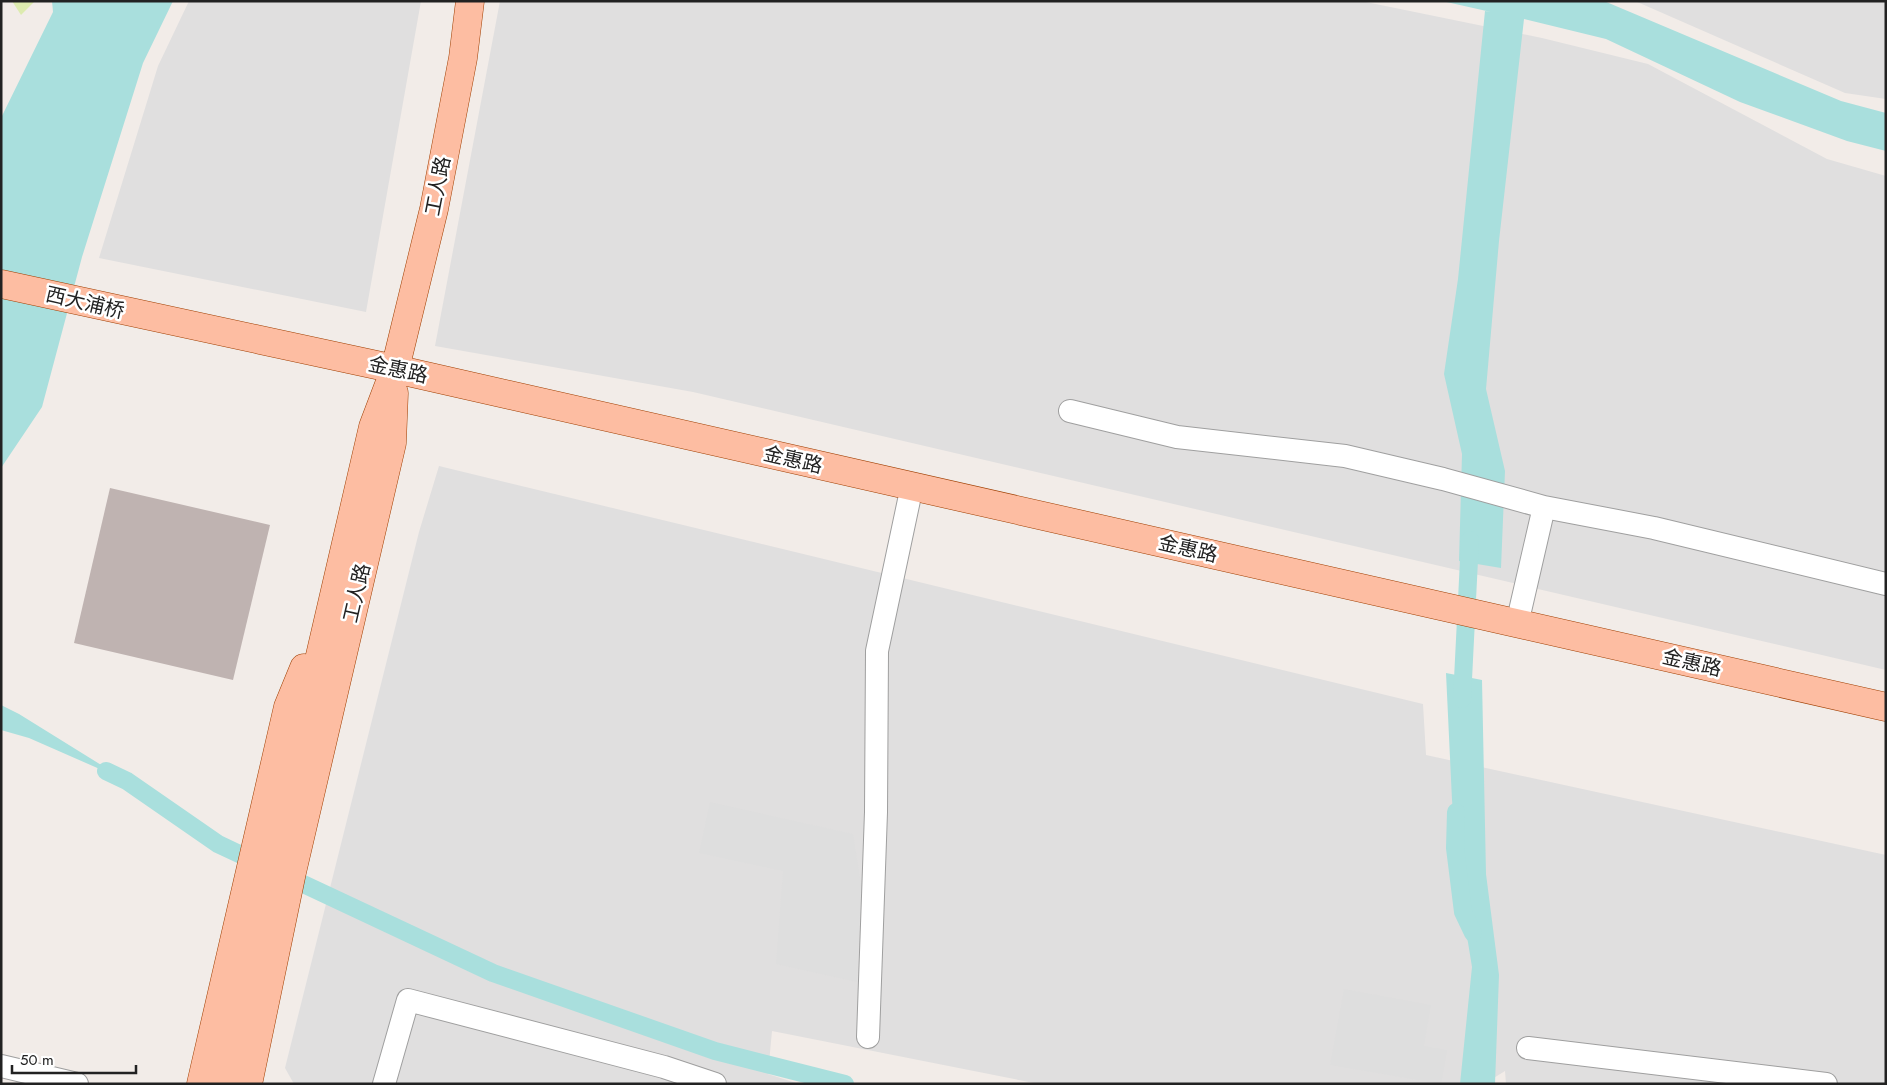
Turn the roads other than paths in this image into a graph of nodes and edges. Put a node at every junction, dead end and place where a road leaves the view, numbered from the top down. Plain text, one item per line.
1 (470, 1) edge
2 (1, 284) edge
3 (169, 322) joint
4 (395, 369) junction
5 (1070, 411) dead end
6 (912, 486) junction
7 (1544, 507) junction
8 (1886, 584) edge
9 (344, 601) junction
10 (1508, 622) junction
11 (1886, 707) edge
12 (315, 724) junction
13 (868, 1037) dead end
14 (1528, 1048) dead end
15 (1, 1066) edge
16 (76, 1084) edge
17 (201, 1084) edge
18 (226, 1084) edge
19 (248, 1084) edge
20 (260, 1084) edge
21 (384, 1084) edge
22 (715, 1084) edge
23 (1826, 1084) edge

1 - 4 main road, 工人路
2 - 3 main road, 西大浦桥
3 - 4 main road, 金惠路
4 - 6 main road, 金惠路
4 - 9 main road, 工人路
5 - 7 street
6 - 10 main road, 金惠路
6 - 13 street
7 - 8 street
7 - 10 street
9 - 12 main road, 工人路
9 - 17 main road
9 - 20 main road
10 - 11 main road, 金惠路
12 - 18 main road
12 - 19 main road
14 - 23 street
15 - 16 street
21 - 22 street

